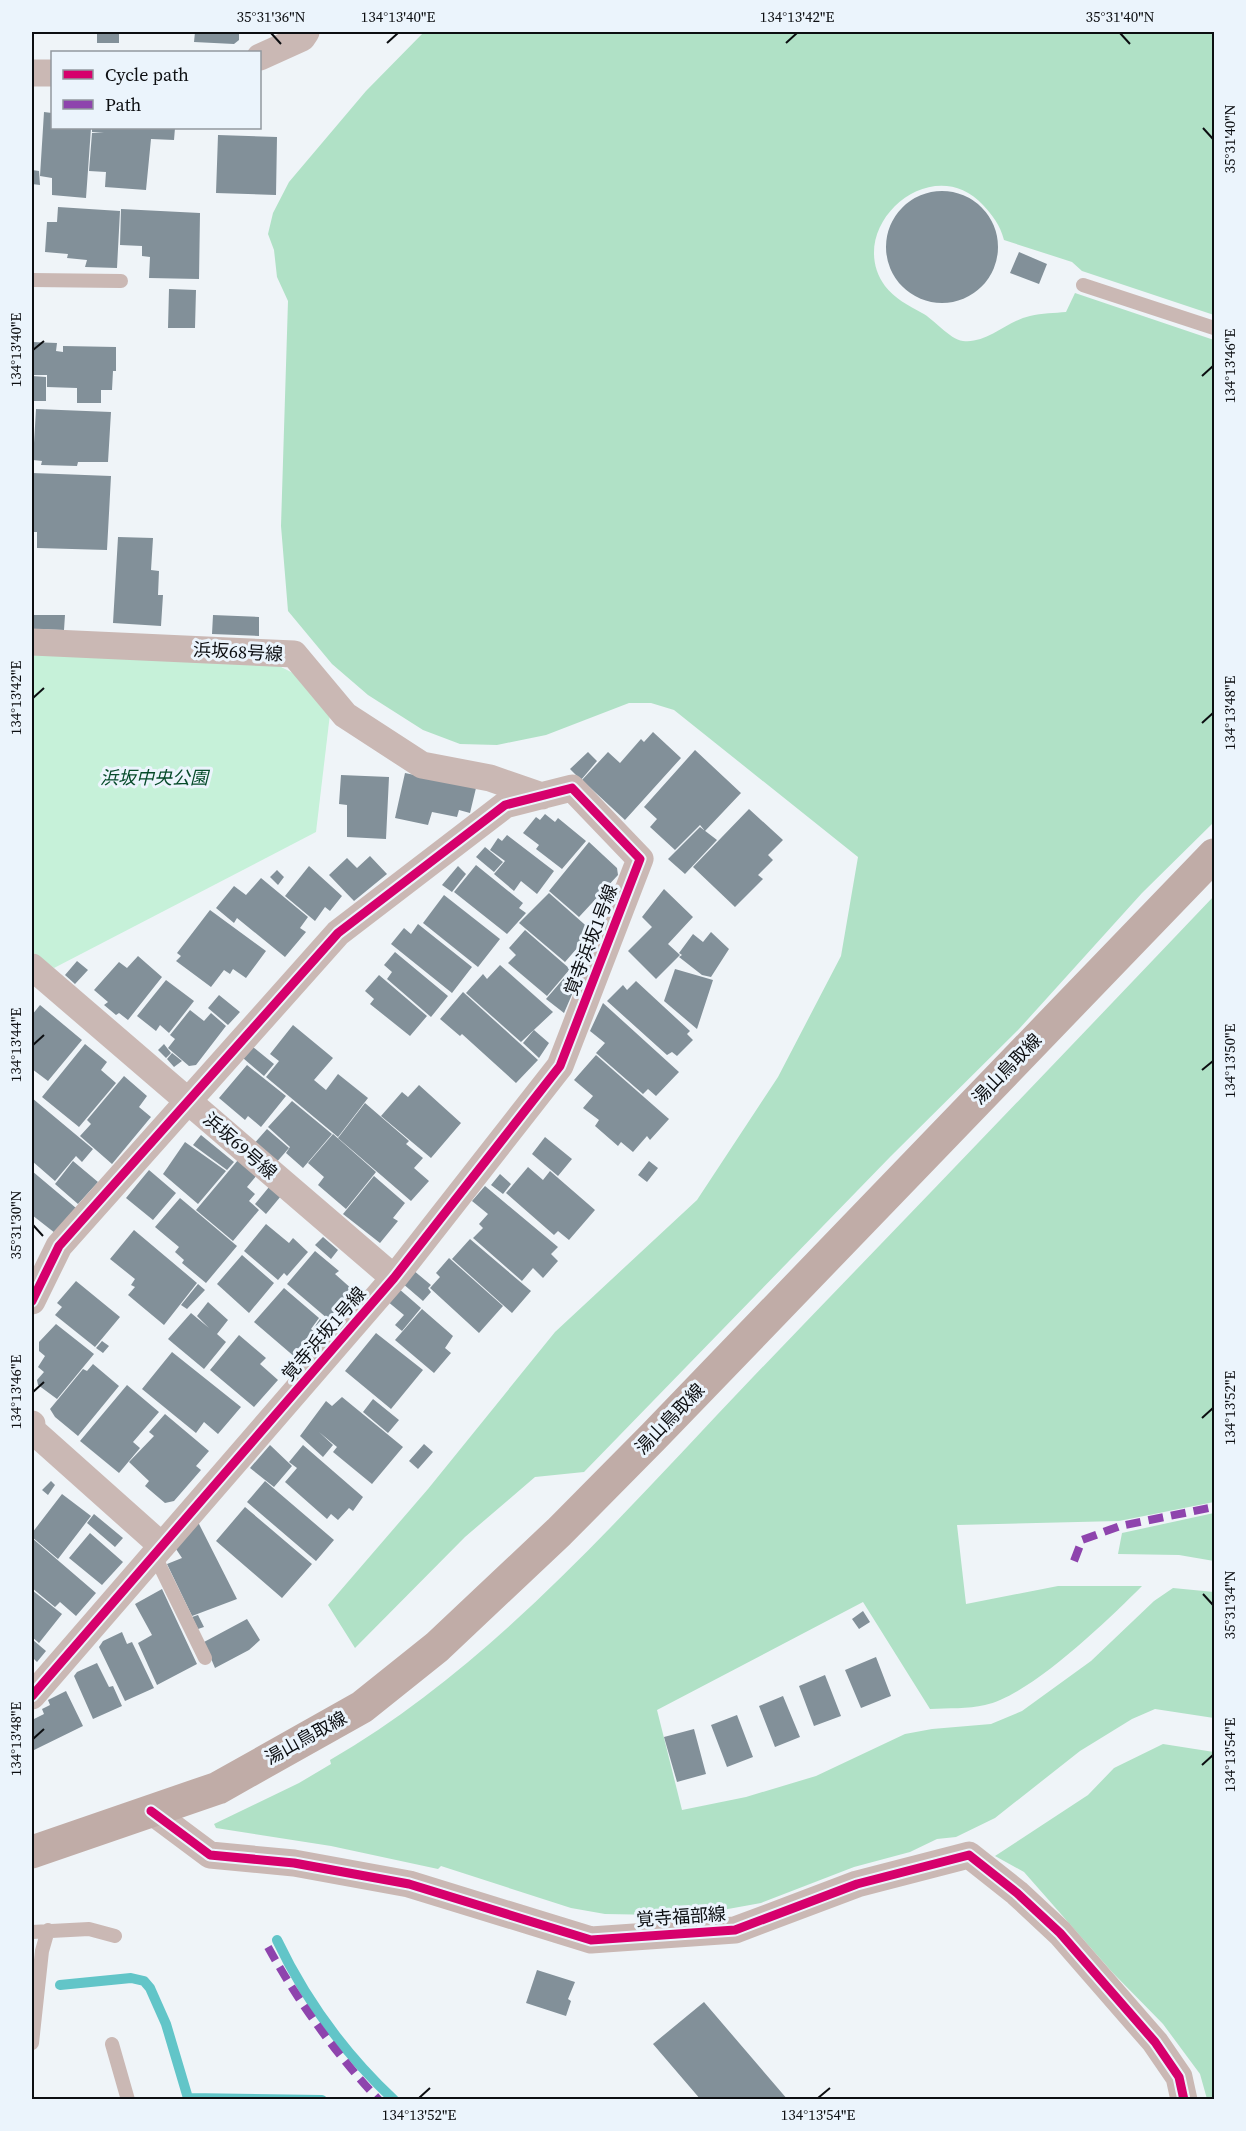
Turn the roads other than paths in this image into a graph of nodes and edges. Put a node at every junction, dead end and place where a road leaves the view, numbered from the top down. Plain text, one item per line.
1 (306, 32) edge
2 (262, 48) edge
3 (32, 73) edge
4 (51, 73) edge
5 (32, 280) edge
6 (121, 281) dead end
7 (1083, 285) dead end
8 (1215, 328) edge
9 (32, 642) edge
10 (542, 796) junction
11 (1215, 855) edge
12 (32, 967) edge
13 (189, 1102) junction
14 (394, 1278) junction
15 (32, 1301) edge
16 (32, 1424) edge
17 (158, 1550) junction
18 (205, 1658) dead end
19 (32, 1696) edge
20 (151, 1811) junction
21 (32, 1852) edge
22 (48, 1930) junction
23 (32, 1932) edge
24 (115, 1936) dead end
25 (32, 2043) edge
26 (112, 2044) dead end
27 (128, 2100) edge
28 (1184, 2100) edge

1 - 2 street
3 - 4 street
5 - 6 lane
7 - 8 lane
9 - 10 street, 浜坂68号線
10 - 13 street, 覚寺浜坂1号線
10 - 14 street, 覚寺浜坂1号線
11 - 20 main road, 湯山鳥取線
12 - 13 street, 浜坂69号線
13 - 14 street, 浜坂69号線
13 - 15 street, 覚寺浜坂1号線
14 - 17 street, 覚寺浜坂1号線
16 - 17 street
17 - 18 lane
17 - 19 street, 覚寺浜坂1号線
20 - 21 main road, 湯山鳥取線
20 - 28 street, 覚寺福部線
22 - 23 lane
22 - 24 lane
22 - 25 lane
26 - 27 lane

